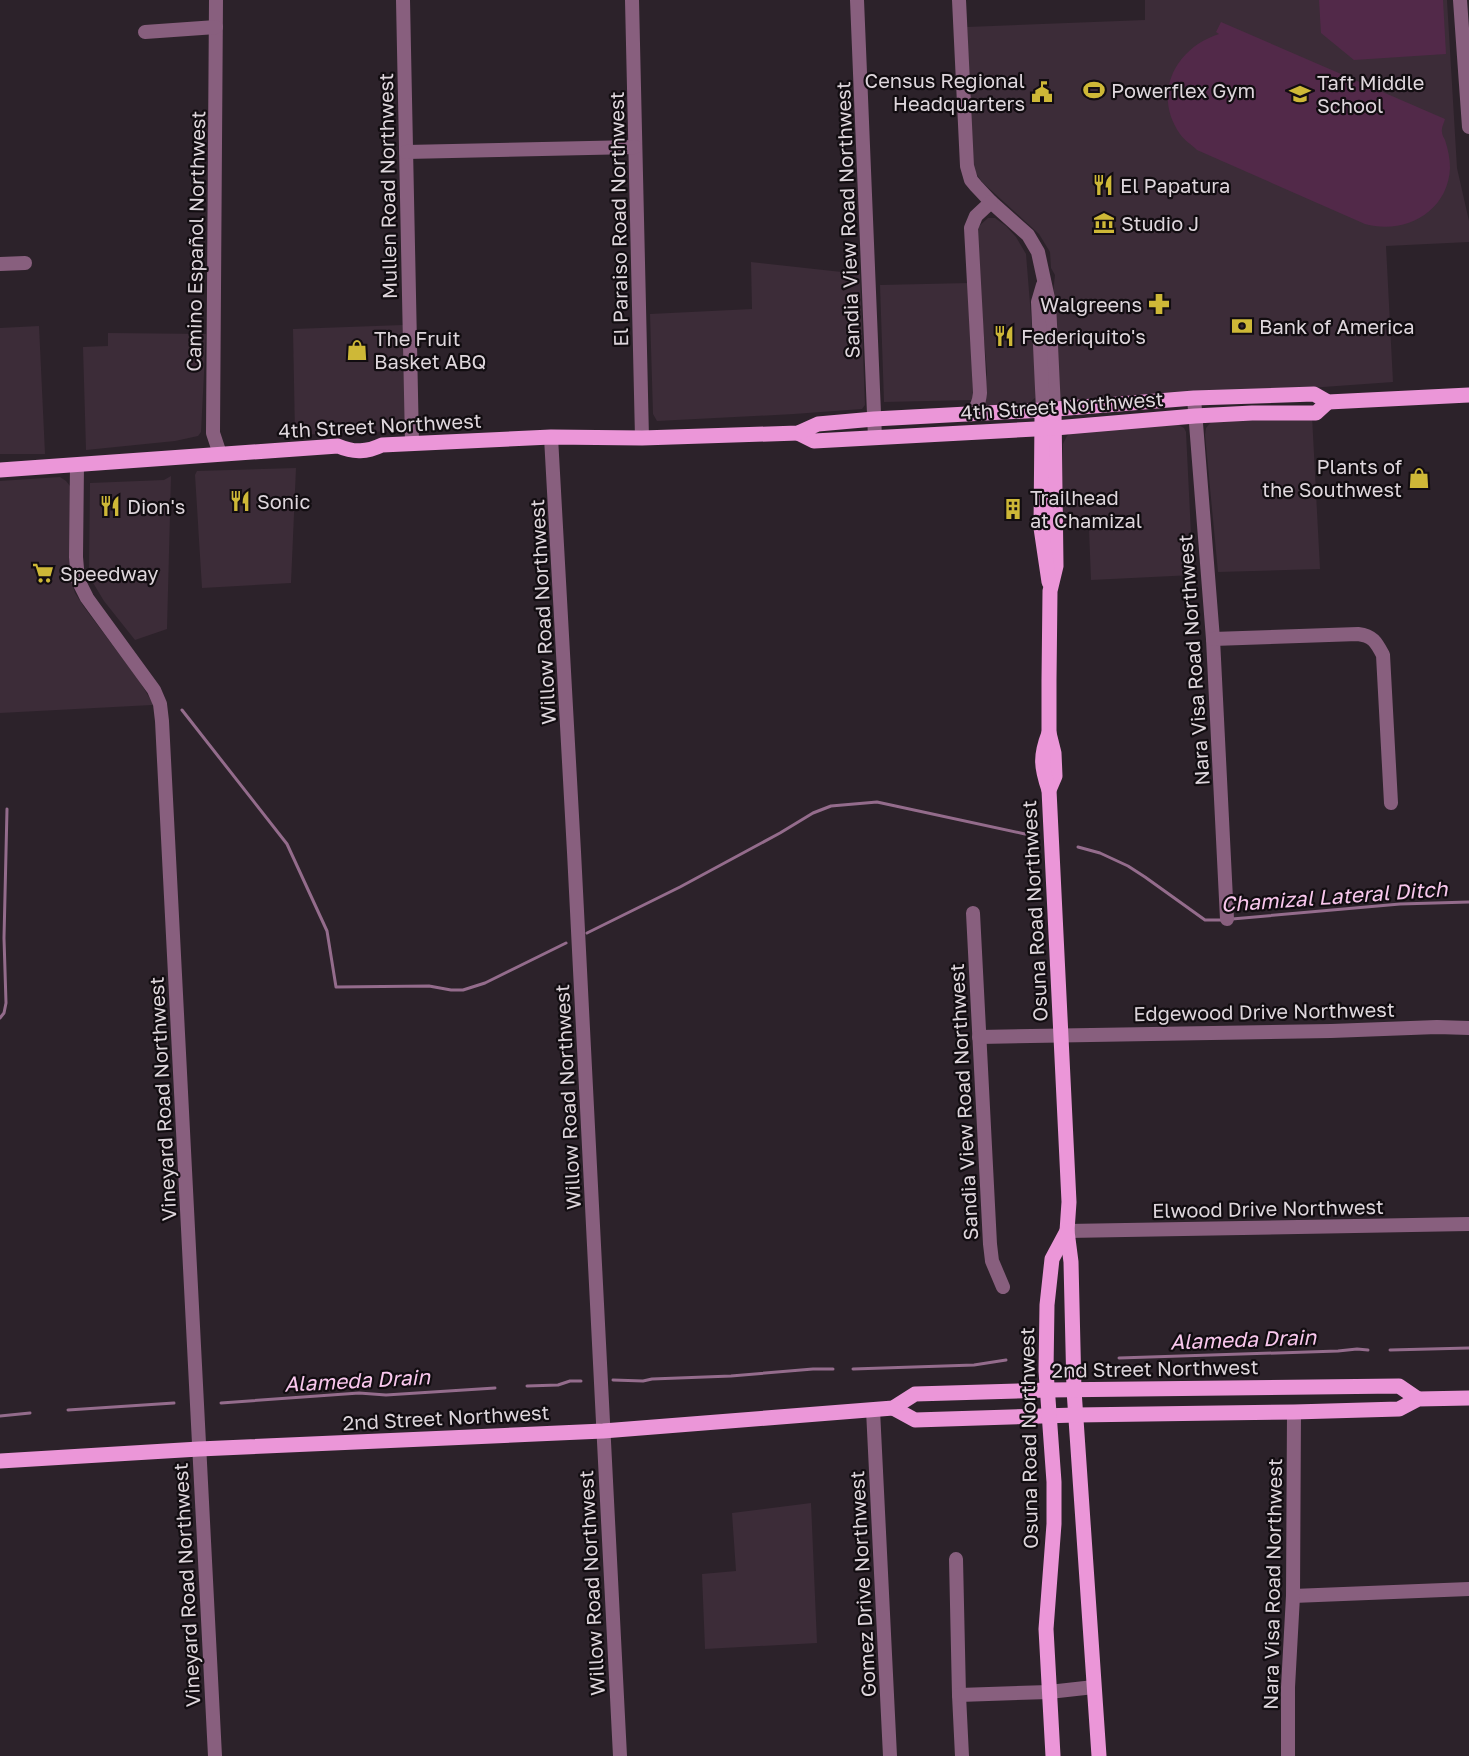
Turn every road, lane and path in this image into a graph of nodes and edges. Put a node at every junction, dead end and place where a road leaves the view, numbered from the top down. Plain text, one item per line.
1 (216, 0) edge
2 (403, 0) edge
3 (632, 0) edge
4 (857, 0) edge
5 (959, 0) edge
6 (1460, 0) edge
7 (216, 27) junction
8 (145, 32) dead end
9 (1469, 127) edge
10 (635, 147) junction
11 (406, 152) junction
12 (991, 202) junction
13 (25, 263) dead end
14 (0, 264) edge
15 (1469, 395) edge
16 (1194, 398) junction
17 (1328, 402) junction
18 (969, 415) junction
19 (1195, 416) junction
20 (1047, 419) junction
21 (874, 420) junction
22 (798, 433) junction
23 (551, 437) junction
24 (642, 438) junction
25 (875, 438) junction
26 (412, 443) junction
27 (220, 454) junction
28 (77, 465) junction
29 (0, 470) edge
30 (1213, 639) junction
31 (1390, 803) dead end
32 (973, 912) dead end
33 (1227, 919) dead end
34 (1469, 1028) edge
35 (1060, 1035) junction
36 (979, 1037) junction
37 (1469, 1224) edge
38 (1067, 1231) junction
39 (1003, 1287) dead end
40 (1048, 1390) junction
41 (1074, 1390) junction
42 (1469, 1398) edge
43 (1418, 1400) junction
44 (893, 1408) junction
45 (873, 1410) junction
46 (1294, 1412) junction
47 (1076, 1414) junction
48 (1050, 1415) junction
49 (603, 1431) junction
50 (199, 1449) junction
51 (0, 1461) edge
52 (956, 1559) dead end
53 (1469, 1589) edge
54 (1293, 1596) junction
55 (1094, 1687) junction
56 (1049, 1692) junction
57 (959, 1695) junction
58 (215, 1756) edge
59 (620, 1756) edge
60 (890, 1756) edge
61 (962, 1756) edge
62 (1053, 1756) edge
63 (1098, 1756) edge
64 (1288, 1756) edge

1 - 7 street, Camino Español Northwest
2 - 11 street, Mullen Road Northwest
3 - 10 street, El Paraiso Road Northwest
4 - 21 street, Sandia View Road Northwest
5 - 12 street
6 - 9 street
7 - 8 street
7 - 27 street, Camino Español Northwest
10 - 11 street
10 - 24 street, El Paraiso Road Northwest
11 - 26 street, Mullen Road Northwest
12 - 18 street
12 - 20 street
13 - 14 street
15 - 17 main road, 4th Street Northwest
16 - 17 main road, 4th Street Northwest
16 - 19 street, Nara Visa Road Northwest
16 - 20 main road, 4th Street Northwest
17 - 19 main road, 4th Street Northwest
18 - 20 main road, 4th Street Northwest
18 - 21 main road, 4th Street Northwest
19 - 20 main road, 4th Street Northwest
19 - 30 street, Nara Visa Road Northwest
20 - 25 main road, 4th Street Northwest
20 - 35 main road, Osuna Road Northwest
21 - 22 main road, 4th Street Northwest
21 - 25 street, Sandia View Road Northwest
22 - 24 main road, 4th Street Northwest
22 - 25 main road, 4th Street Northwest
23 - 24 main road, 4th Street Northwest
23 - 26 main road, 4th Street Northwest
23 - 49 street, Willow Road Northwest
26 - 27 main road, 4th Street Northwest
27 - 28 main road, 4th Street Northwest
28 - 29 main road, 4th Street Northwest
28 - 50 street, Vineyard Road Northwest
30 - 31 street
30 - 33 street, Nara Visa Road Northwest
32 - 36 street, Sandia View Road Northwest
34 - 35 street, Edgewood Drive Northwest
35 - 36 street, Edgewood Drive Northwest
35 - 38 main road, Osuna Road Northwest
36 - 39 street, Sandia View Road Northwest
37 - 38 street, Elwood Drive Northwest
38 - 40 main road, Osuna Road Northwest
38 - 41 main road, Osuna Road Northwest
40 - 41 main road, 2nd Street Northwest
40 - 44 main road, 2nd Street Northwest
40 - 48 main road, Osuna Road Northwest
41 - 43 main road, 2nd Street Northwest
41 - 47 main road, Osuna Road Northwest
42 - 43 main road, 2nd Street Northwest
43 - 46 main road, 2nd Street Northwest
44 - 45 main road, 2nd Street Northwest
44 - 48 main road, 2nd Street Northwest
45 - 49 main road, 2nd Street Northwest
45 - 60 street, Gomez Drive Northwest
46 - 47 main road, 2nd Street Northwest
46 - 54 street, Nara Visa Road Northwest
47 - 48 main road, 2nd Street Northwest
47 - 55 main road, Osuna Road Northwest
48 - 56 main road, Osuna Road Northwest
49 - 50 main road, 2nd Street Northwest
49 - 59 street, Willow Road Northwest
50 - 51 main road, 2nd Street Northwest
50 - 58 street, Vineyard Road Northwest
52 - 57 street
53 - 54 street
54 - 64 street, Nara Visa Road Northwest
55 - 56 street
55 - 63 main road, Osuna Road Northwest
56 - 57 street
56 - 62 main road, Osuna Road Northwest
57 - 61 street

